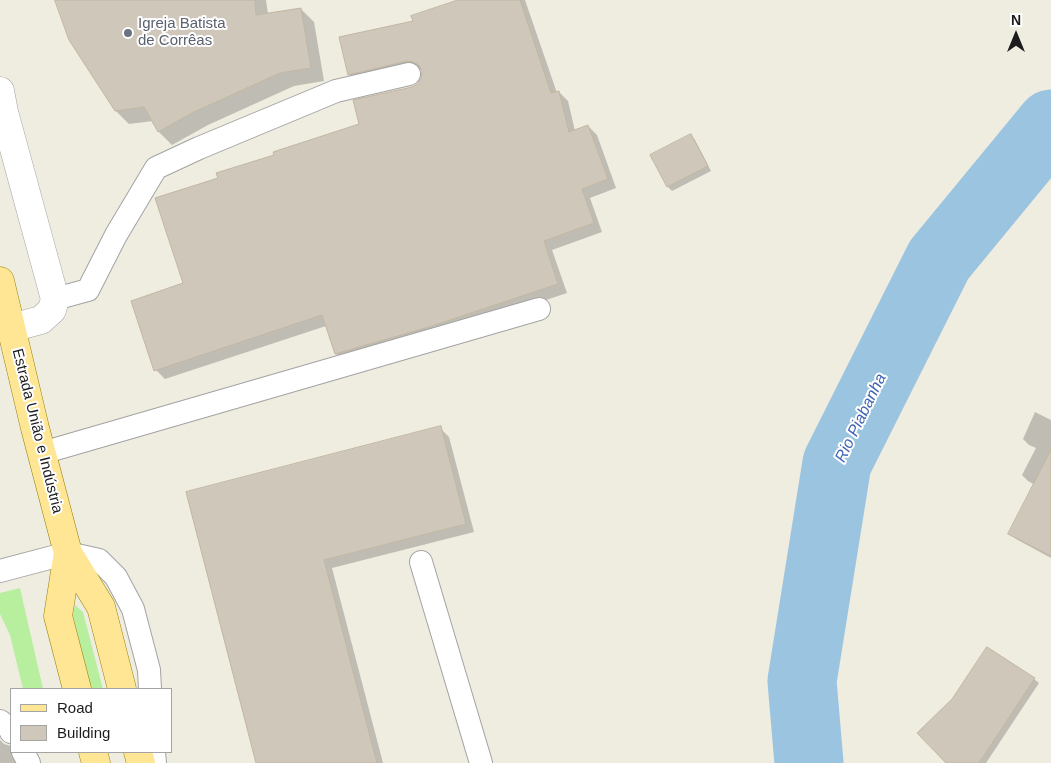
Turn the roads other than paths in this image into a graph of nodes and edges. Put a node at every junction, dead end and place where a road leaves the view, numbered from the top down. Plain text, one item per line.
1 (409, 74) dead end
2 (0, 91) edge
3 (0, 281) edge
4 (55, 299) junction
5 (539, 309) dead end
6 (11, 328) junction
7 (42, 453) junction
8 (68, 553) junction
9 (421, 562) dead end
10 (0, 571) edge
11 (77, 688) edge
12 (122, 688) edge
13 (150, 688) edge
14 (0, 720) edge
15 (10, 730) edge
16 (481, 763) edge

1 - 4 lane
2 - 4 street
3 - 6 main road, Estrada União e Indústria
4 - 6 street
5 - 7 lane
6 - 7 main road, Estrada União e Indústria
7 - 8 main road, Estrada União e Indústria
8 - 10 lane
8 - 11 main road, Estrada União e Indústria
8 - 12 main road, Estrada União e Indústria
8 - 13 lane
9 - 16 lane
14 - 15 lane

